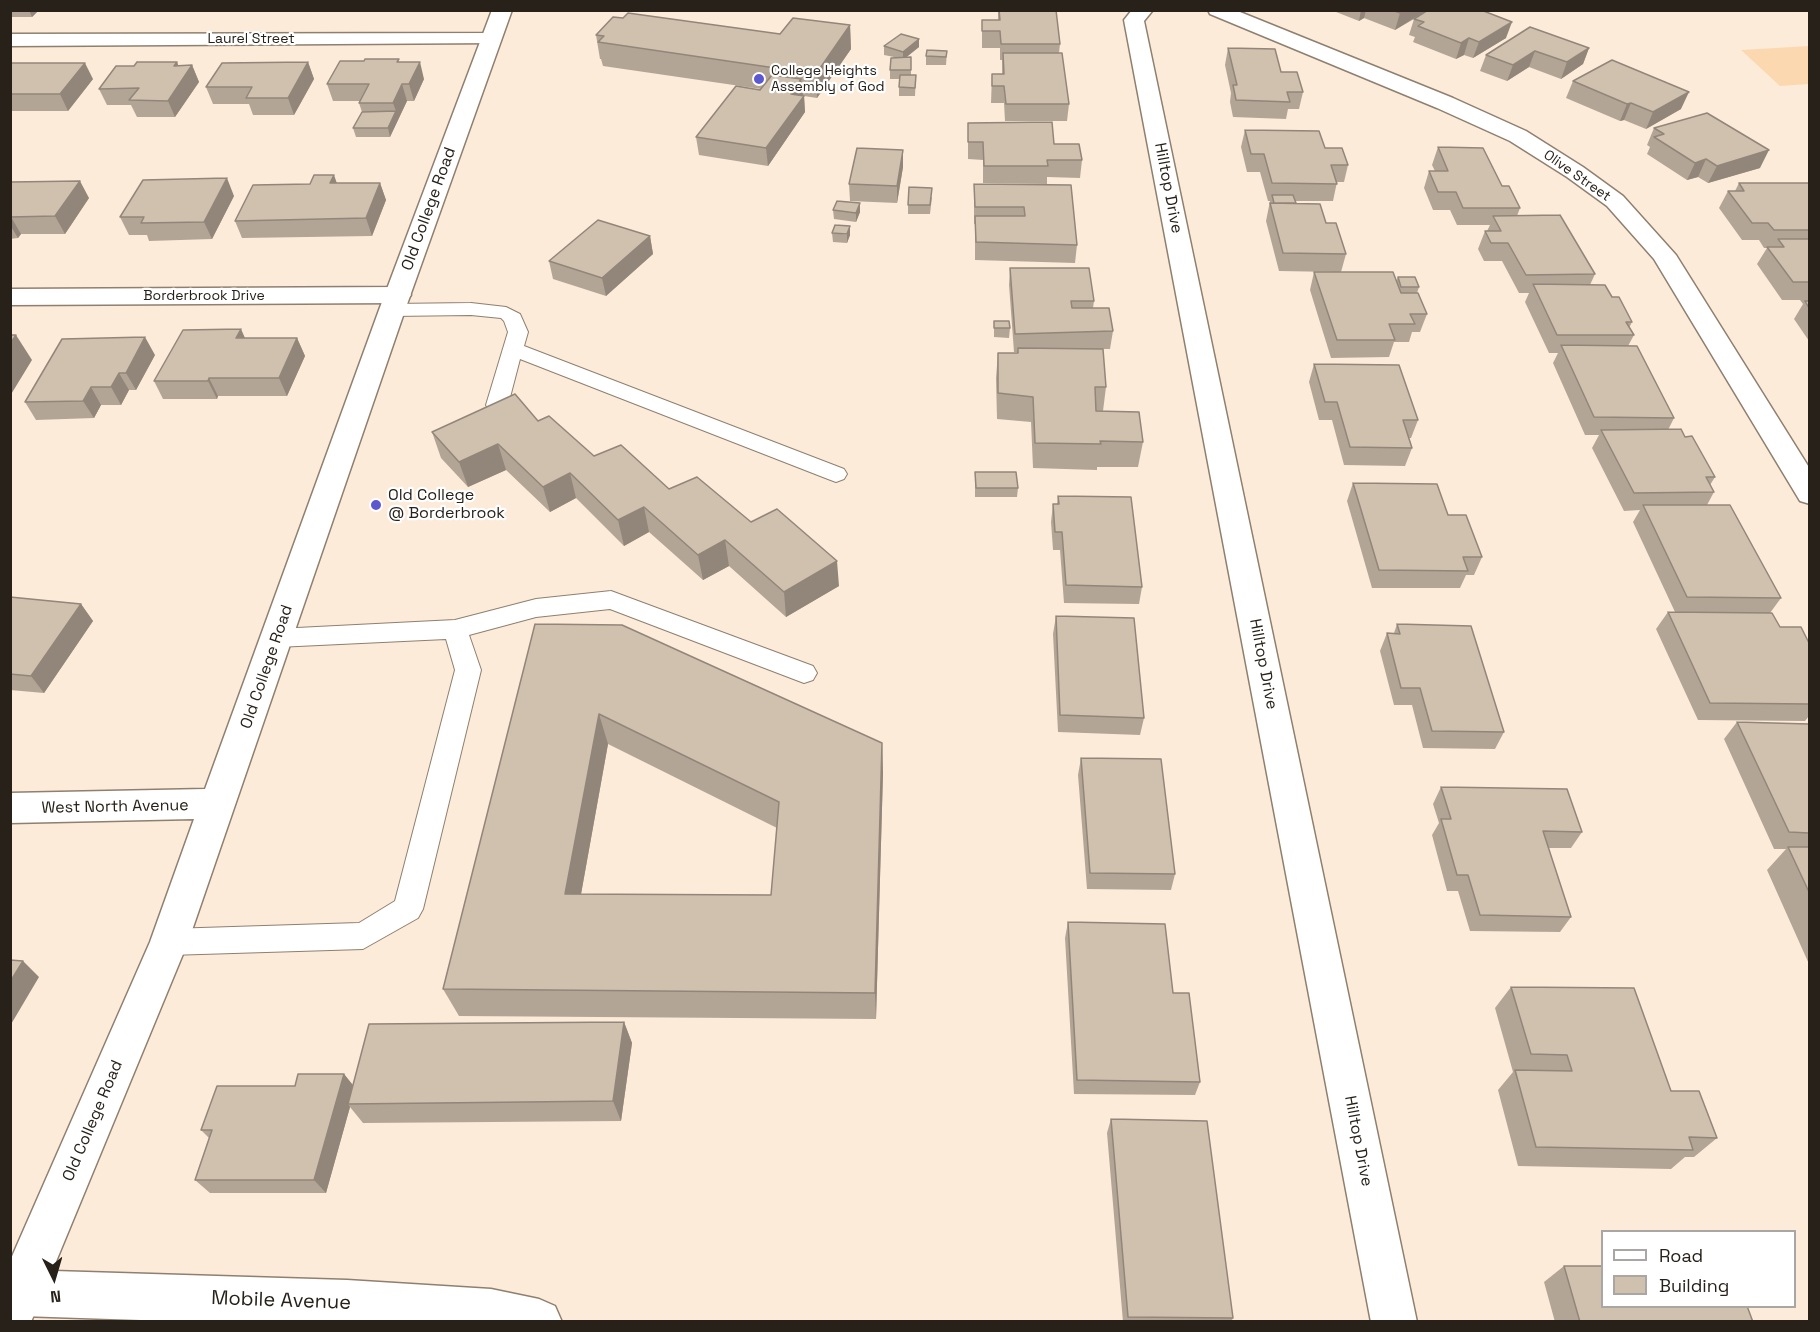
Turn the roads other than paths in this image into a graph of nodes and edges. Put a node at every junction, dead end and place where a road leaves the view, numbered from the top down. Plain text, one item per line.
1 (1144, 10) edge
2 (1217, 10) edge
3 (497, 25) edge
4 (10, 40) edge
5 (10, 297) edge
6 (395, 303) junction
7 (513, 349) junction
8 (496, 405) edge
9 (836, 474) dead end
10 (1809, 494) edge
11 (455, 629) junction
12 (277, 638) junction
13 (804, 674) dead end
14 (219, 804) junction
15 (10, 808) edge
16 (169, 942) junction
17 (16, 1305) edge
18 (539, 1322) edge
19 (1395, 1322) edge

1 - 19 street, Hilltop Drive
2 - 10 street, Olive Street
3 - 4 street, Laurel Street
3 - 6 street, Old College Road
5 - 6 street, Borderbrook Drive
6 - 7 lane
6 - 12 street, Old College Road
7 - 8 lane
7 - 9 lane
11 - 12 lane
11 - 13 lane
11 - 16 lane
12 - 14 street, Old College Road
14 - 15 street, West North Avenue
14 - 16 street, Old College Road
16 - 17 street, Old College Road
17 - 18 street, Mobile Avenue

